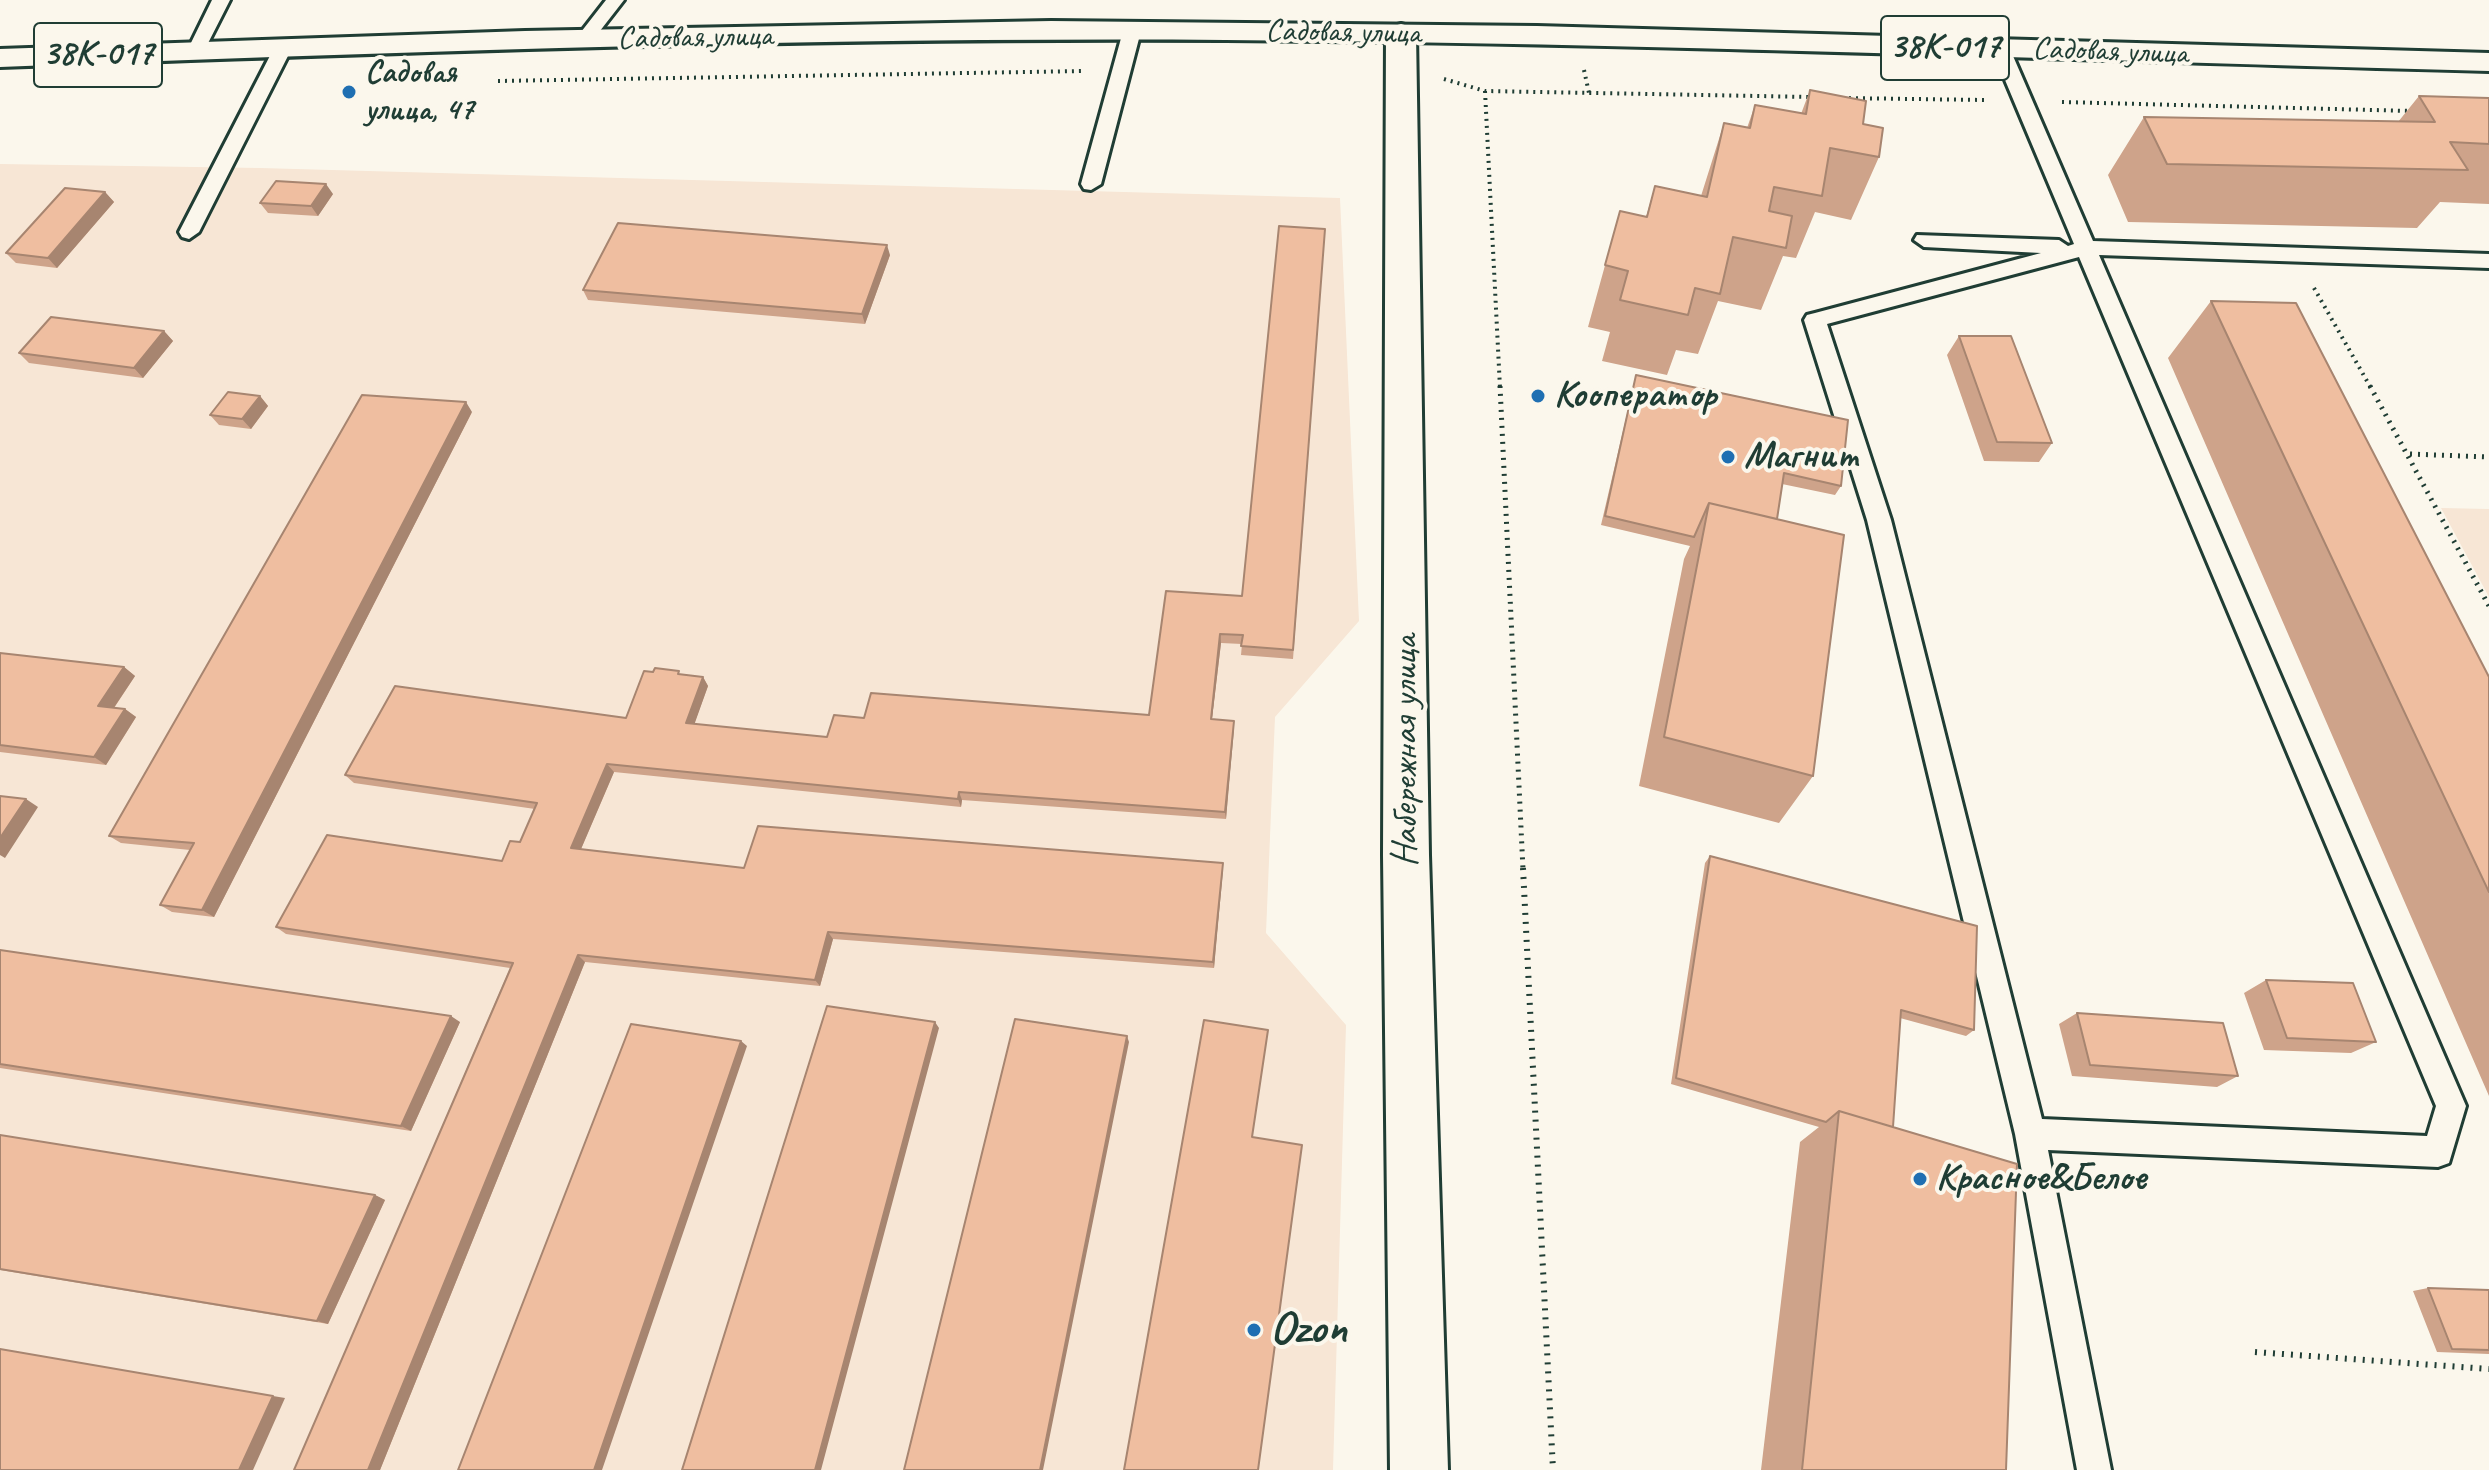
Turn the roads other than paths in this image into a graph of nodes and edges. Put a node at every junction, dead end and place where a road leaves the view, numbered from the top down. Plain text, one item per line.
1 (221, 0) edge
2 (615, 0) edge
3 (1132, 31) junction
4 (583, 41) junction
5 (283, 48) junction
6 (1401, 49) junction
7 (2001, 49) junction
8 (196, 51) junction
9 (0, 58) edge
10 (2489, 62) edge
11 (1091, 184) dead end
12 (189, 232) dead end
13 (1924, 240) dead end
14 (2086, 248) junction
15 (2489, 261) edge
16 (2030, 1134) junction
17 (1419, 1470) edge
18 (2094, 1470) edge

1 - 8 lane
2 - 4 lane
3 - 4 main road, Садовая улица / 38К-017
3 - 6 main road, Садовая улица / 38К-017
3 - 11 lane
4 - 5 main road, Садовая улица / 38К-017
5 - 8 main road, Садовая улица / 38К-017
5 - 12 lane
6 - 7 main road, Садовая улица / 38К-017
6 - 17 main road, Набережная улица
7 - 10 main road, Садовая улица / 38К-017
7 - 14 lane
8 - 9 main road, 38К-017
13 - 14 lane
14 - 15 lane
14 - 16 lane
14 - 16 lane
16 - 18 lane

